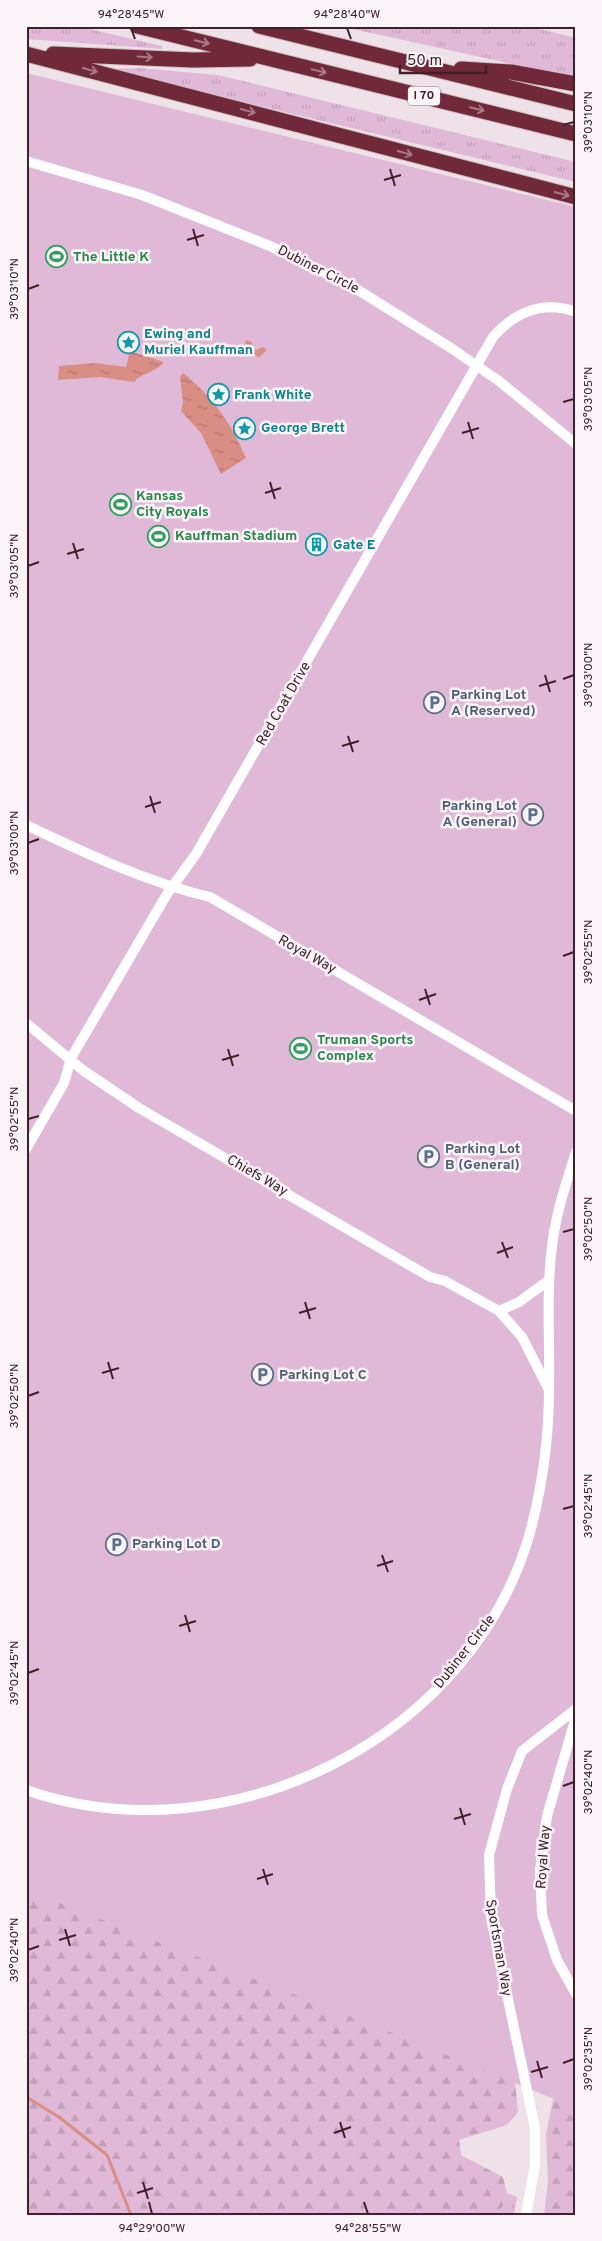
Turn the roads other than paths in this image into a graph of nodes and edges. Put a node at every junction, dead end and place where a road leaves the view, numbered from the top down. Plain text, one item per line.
1 (138, 26) edge
2 (259, 26) edge
3 (26, 54) edge
4 (272, 59) junction
5 (419, 66) junction
6 (576, 84) edge
7 (576, 104) edge
8 (576, 134) edge
9 (26, 161) edge
10 (576, 197) edge
11 (576, 312) edge
12 (576, 444) edge
13 (26, 825) edge
14 (174, 887) junction
15 (26, 1023) edge
16 (71, 1058) junction
17 (576, 1111) edge
18 (26, 1149) edge
19 (576, 1152) edge
20 (549, 1280) junction
21 (499, 1311) junction
22 (549, 1390) junction
23 (576, 1709) edge
24 (576, 1717) edge
25 (26, 1790) edge
26 (576, 1994) edge
27 (526, 2215) edge

1 -> 4 highway, I 70
2 - 5 highway, I 70
3 -> 4 highway
3 -> 10 highway
4 -> 8 highway, I 70
5 - 6 highway
5 - 7 highway, I 70
9 - 12 street, Dubiner Circle, bridge
11 - 14 street, Red Coat Drive
13 - 14 street, Royal Way
14 - 16 street, Red Coat Drive
14 - 17 street, Royal Way
15 - 16 street, Chiefs Way
16 - 18 street, Red Coat Drive
16 - 21 street, Chiefs Way
19 - 20 street, Dubiner Circle
20 - 21 street
20 - 22 street, Dubiner Circle
21 - 22 street, Chiefs Way
22 - 25 street, Dubiner Circle
23 - 27 street, Sportsman Way
24 - 26 street, Royal Way

